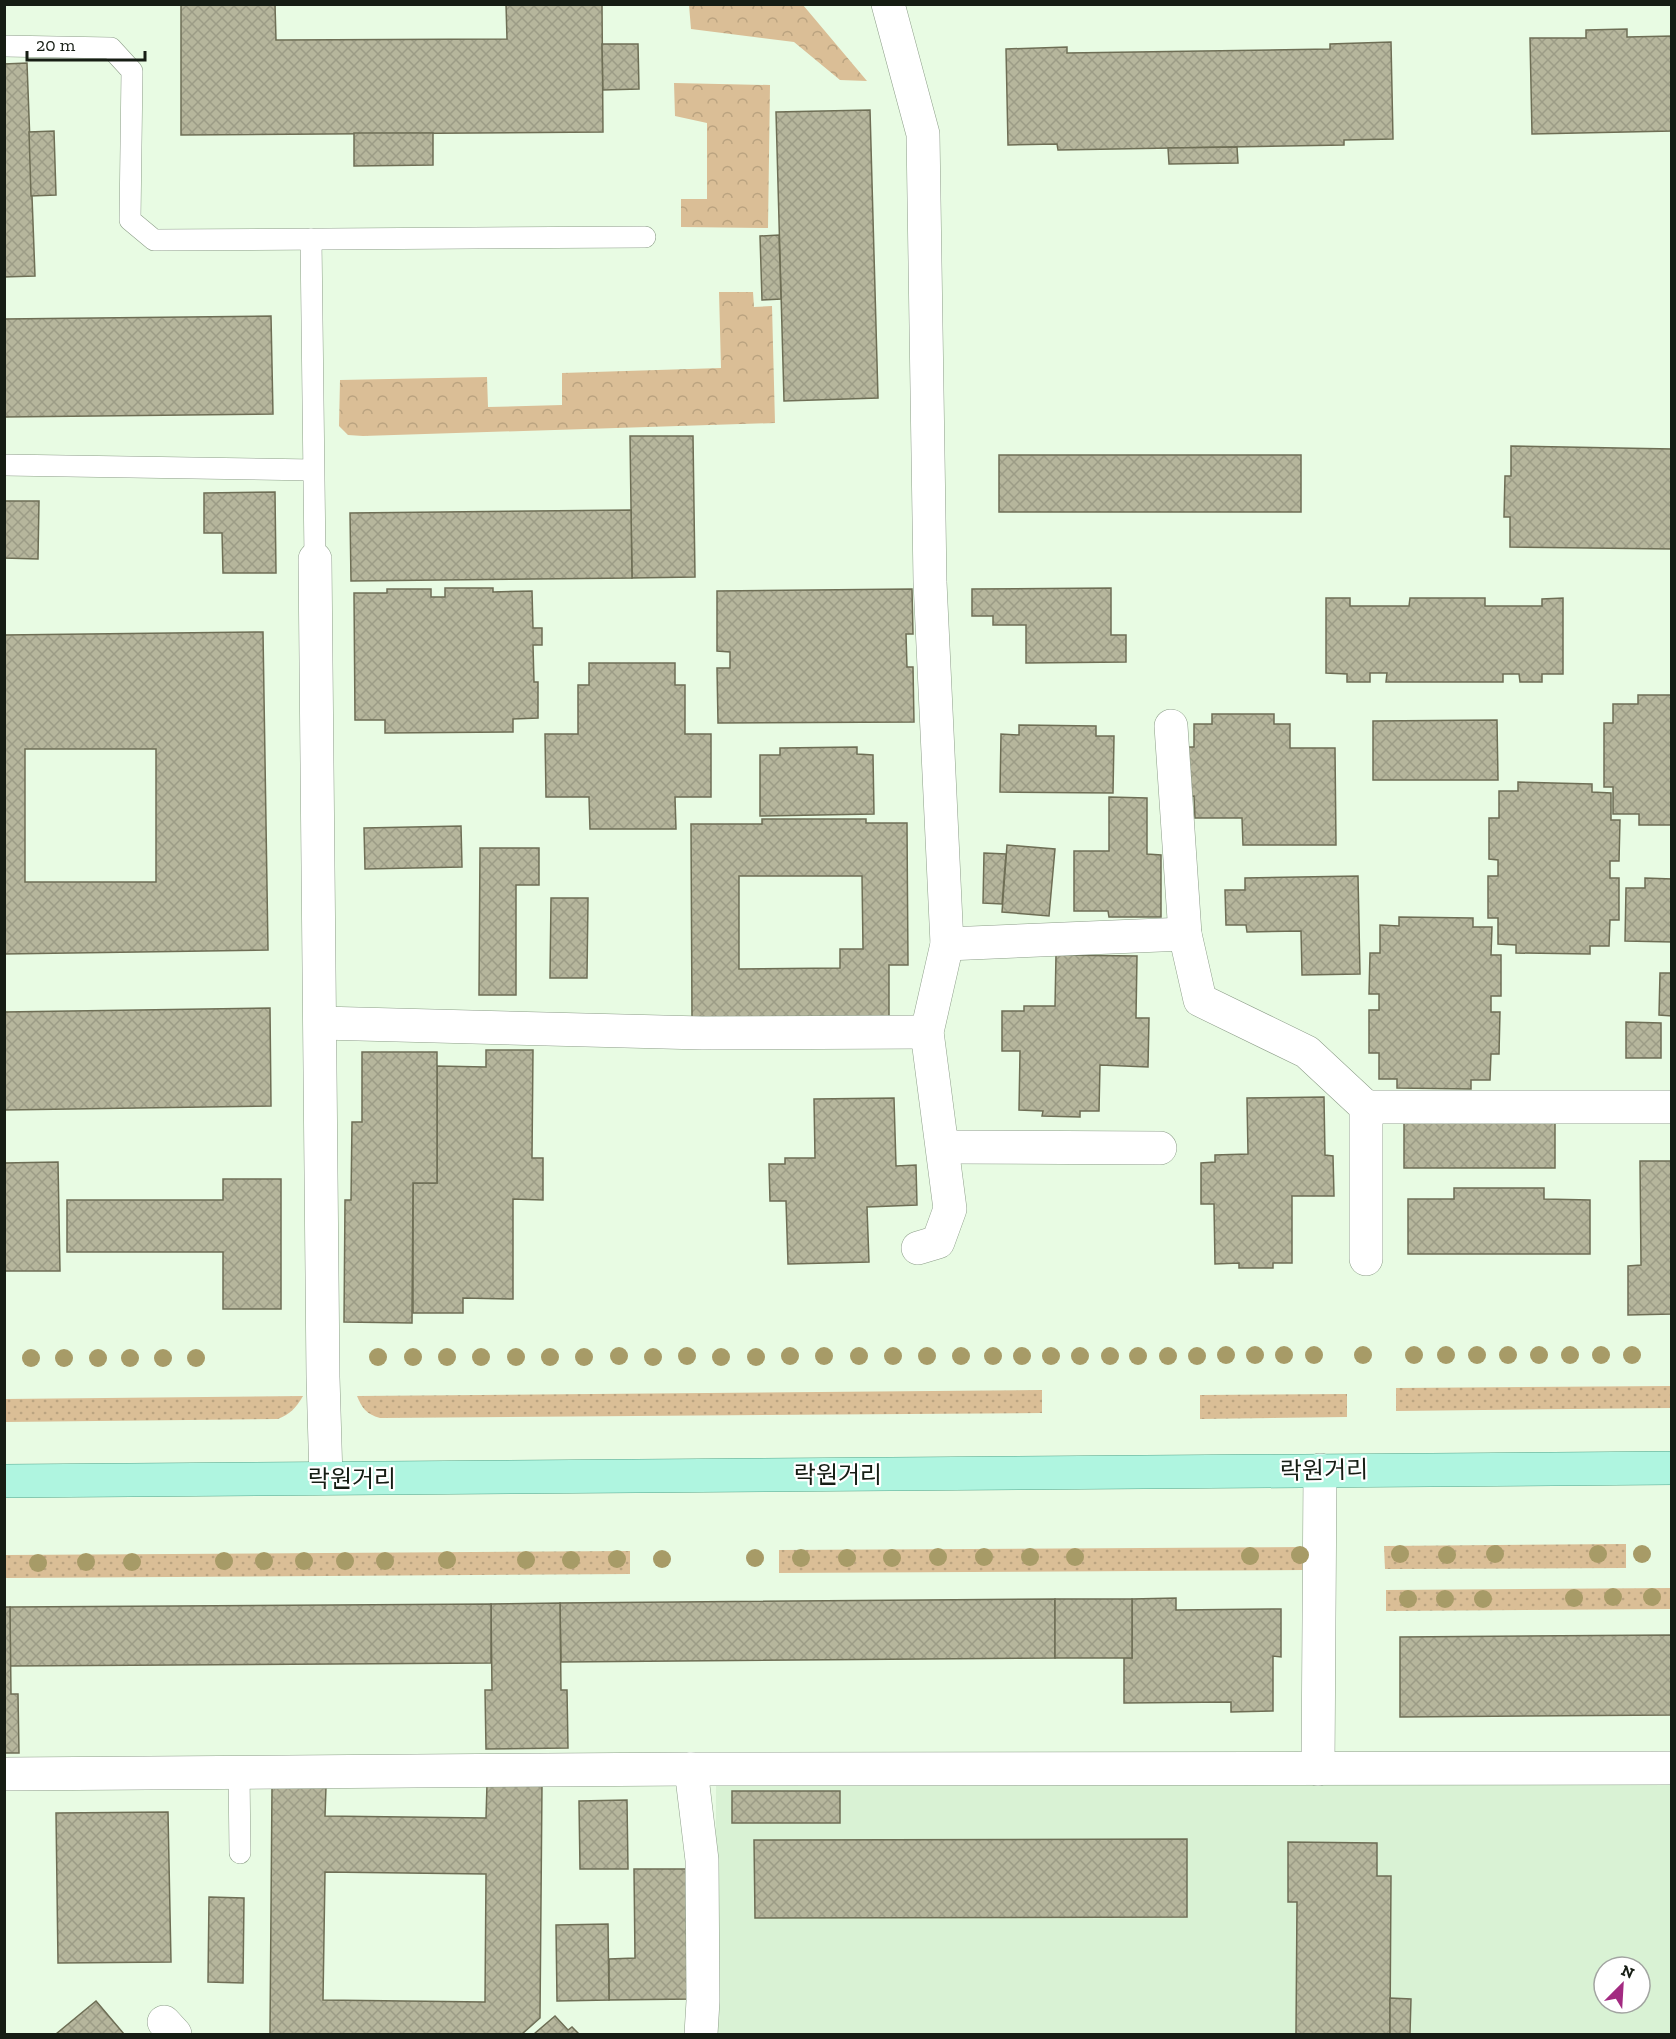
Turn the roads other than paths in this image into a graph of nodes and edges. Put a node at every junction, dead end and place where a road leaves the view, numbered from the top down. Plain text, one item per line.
1 (888, 4) edge
2 (4, 46) edge
3 (645, 237) dead end
4 (311, 239) junction
5 (4, 465) edge
6 (313, 470) junction
7 (315, 559) joint
8 (1172, 726) dead end
9 (1185, 934) junction
10 (947, 944) junction
11 (321, 1023) junction
12 (927, 1032) junction
13 (1366, 1107) junction
14 (1671, 1107) edge
15 (943, 1148) junction
16 (1160, 1148) dead end
17 (918, 1248) dead end
18 (1366, 1259) dead end
19 (1671, 1468) edge
20 (1320, 1470) junction
21 (326, 1478) junction
22 (4, 1481) edge
23 (1671, 1768) edge
24 (691, 1769) junction
25 (1318, 1769) junction
26 (239, 1773) junction
27 (4, 1774) edge
28 (240, 1853) dead end
29 (701, 2034) edge

1 - 10 street
2 - 4 lane
3 - 4 lane
4 - 6 lane
5 - 6 lane
6 - 7 lane
7 - 11 street
8 - 9 street
9 - 10 street
9 - 13 street
10 - 12 street
11 - 12 street
11 - 21 street
12 - 15 street
13 - 14 street
13 - 18 street
15 - 16 street
15 - 17 street
19 - 20 main road, 락원거리
20 - 21 main road, 락원거리
20 - 25 street
21 - 22 main road, 락원거리
23 - 25 street
24 - 25 street
24 - 26 street
24 - 29 street
26 - 27 street
26 - 28 lane

